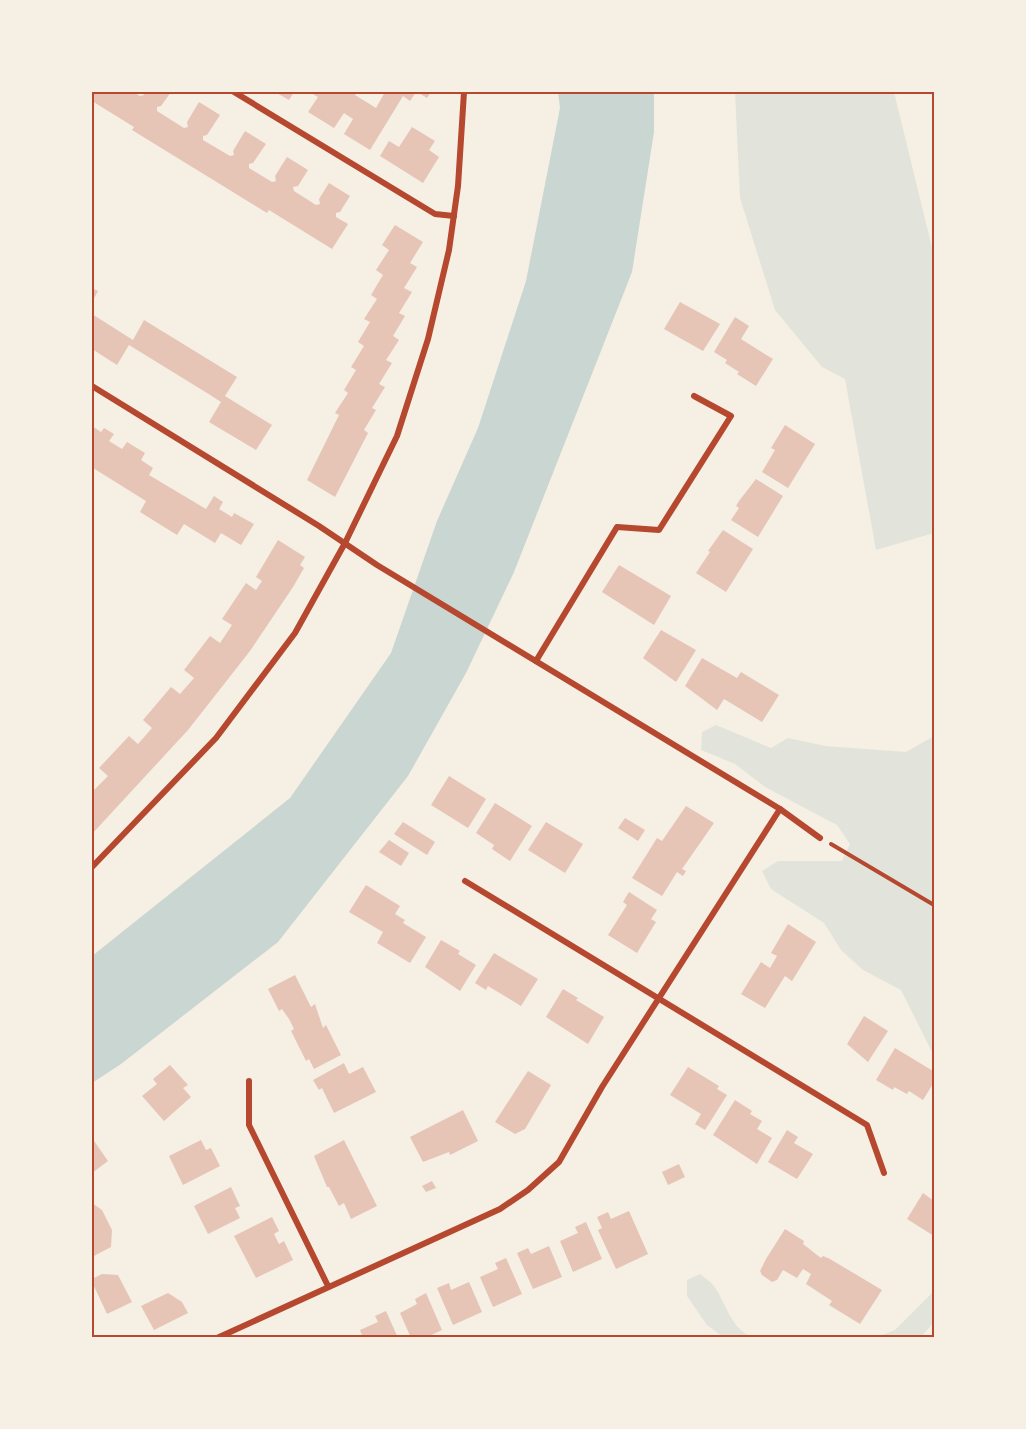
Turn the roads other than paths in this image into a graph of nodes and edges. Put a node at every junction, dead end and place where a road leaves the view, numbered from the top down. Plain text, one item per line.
1 (234, 92) edge
2 (464, 92) edge
3 (454, 216) junction
4 (92, 386) edge
5 (694, 396) dead end
6 (345, 543) junction
7 (536, 661) junction
8 (780, 808) junction
9 (820, 838) road end
10 (92, 867) edge
11 (465, 881) dead end
12 (658, 1000) junction
13 (249, 1081) dead end
14 (884, 1173) dead end
15 (328, 1286) junction
16 (217, 1338) edge

1 - 3 street
2 - 3 street
3 - 6 street
4 - 6 street
5 - 7 street
6 - 7 street
6 - 10 street
7 - 8 street
8 - 9 street
8 - 12 street
11 - 12 street
12 - 14 street
12 - 15 street
13 - 15 street
15 - 16 street

